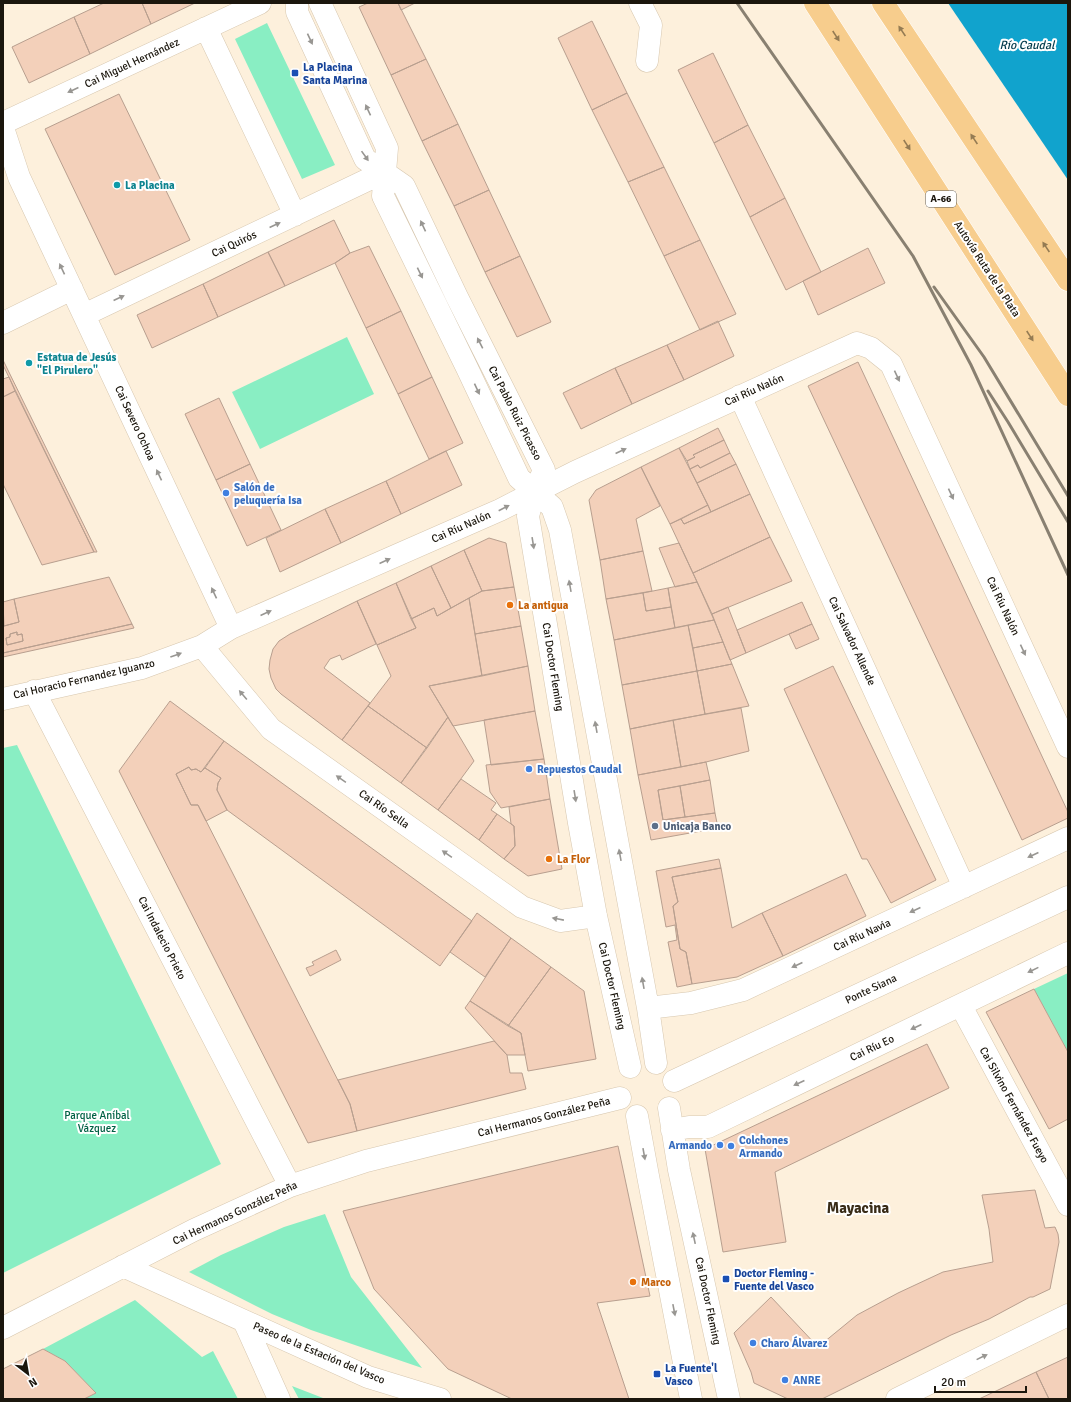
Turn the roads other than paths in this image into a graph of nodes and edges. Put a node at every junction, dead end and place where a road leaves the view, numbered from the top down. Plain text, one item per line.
1 (260, 3) edge
2 (297, 3) edge
3 (320, 3) edge
4 (640, 3) edge
5 (815, 3) edge
6 (883, 3) edge
7 (206, 28) junction
8 (647, 61) dead end
9 (3, 123) edge
10 (3, 128) edge
11 (384, 172) junction
12 (295, 215) junction
13 (1068, 280) edge
14 (72, 288) junction
15 (84, 315) junction
16 (3, 323) edge
17 (1068, 395) edge
18 (740, 396) junction
19 (535, 492) junction
20 (231, 628) junction
21 (202, 646) junction
22 (34, 691) junction
23 (3, 698) edge
24 (1068, 747) edge
25 (1068, 838) edge
26 (964, 887) junction
27 (1068, 897) edge
28 (596, 916) junction
29 (1068, 953) edge
30 (961, 1006) junction
31 (648, 1008) junction
32 (656, 1063) junction
33 (630, 1067) junction
34 (674, 1081) junction
35 (620, 1098) junction
36 (668, 1108) junction
37 (637, 1116) junction
38 (672, 1130) junction
39 (290, 1186) junction
40 (1068, 1205) edge
41 (123, 1266) junction
42 (1068, 1315) edge
43 (244, 1321) junction
44 (3, 1328) edge
45 (279, 1399) edge
46 (440, 1399) edge
47 (691, 1399) edge
48 (729, 1399) edge
49 (896, 1399) edge

1 - 7 street, Cai Miguel Hernández
2 -> 11 street, Cai Pablo Ruiz Picasso
11 -> 3 street
4 - 8 street
5 -> 17 highway, Autovía Ruta de la Plata / A-66
13 -> 6 highway
7 -> 9 street, Cai Miguel Hernández
7 - 12 street
14 -> 10 street, Cai Severo Ochoa
11 - 12 street, Cai Quirós
11 - 19 street, Cai Pablo Ruiz Picasso
15 -> 12 street, Cai Quirós
14 - 15 street, Cai Severo Ochoa
14 - 16 street
20 -> 15 street, Cai Severo Ochoa
19 -> 18 street, Cai Ríu Nalón
18 -> 24 street, Cai Ríu Nalón
18 - 26 street, Cai Salvador Allende
20 -> 19 street, Cai Ríu Nalón
19 -> 28 street, Cai Doctor Fleming
31 -> 19 street
20 - 21 street, Cai Horacio Fernandez Iguanzo
22 -> 21 street, Cai Horacio Fernandez Iguanzo
28 -> 21 street, Cai Río Sella
22 - 23 street, Cai Horacio Fernandez Iguanzo
22 - 39 street, Cai Indalecio Prieto
25 -> 26 street, Cai Ríu Navia
26 -> 31 street, Cai Ríu Navia
27 - 34 street, Ponte Siana
28 - 33 street, Cai Doctor Fleming
29 -> 30 street, Cai Ríu Eo
30 -> 38 street, Cai Ríu Eo
30 - 40 street, Cai Silvino Fernández Fueyo
31 - 32 street
32 - 33 street
32 - 34 street
33 - 35 street
34 - 36 street
35 - 37 street
35 - 39 street, Cai Hermanos González Peña
36 - 37 street
36 - 38 street, Cai Doctor Fleming
37 -> 47 street
48 -> 38 street, Cai Doctor Fleming
39 - 41 street, Cai Hermanos González Peña
41 - 43 street, Paseo de la Estación del Vasco
41 - 44 street, Cai Hermanos González Peña
49 -> 42 street
43 - 45 street, Paseo de la Estación del Vasco
43 - 46 street, Paseo de la Estación del Vasco

